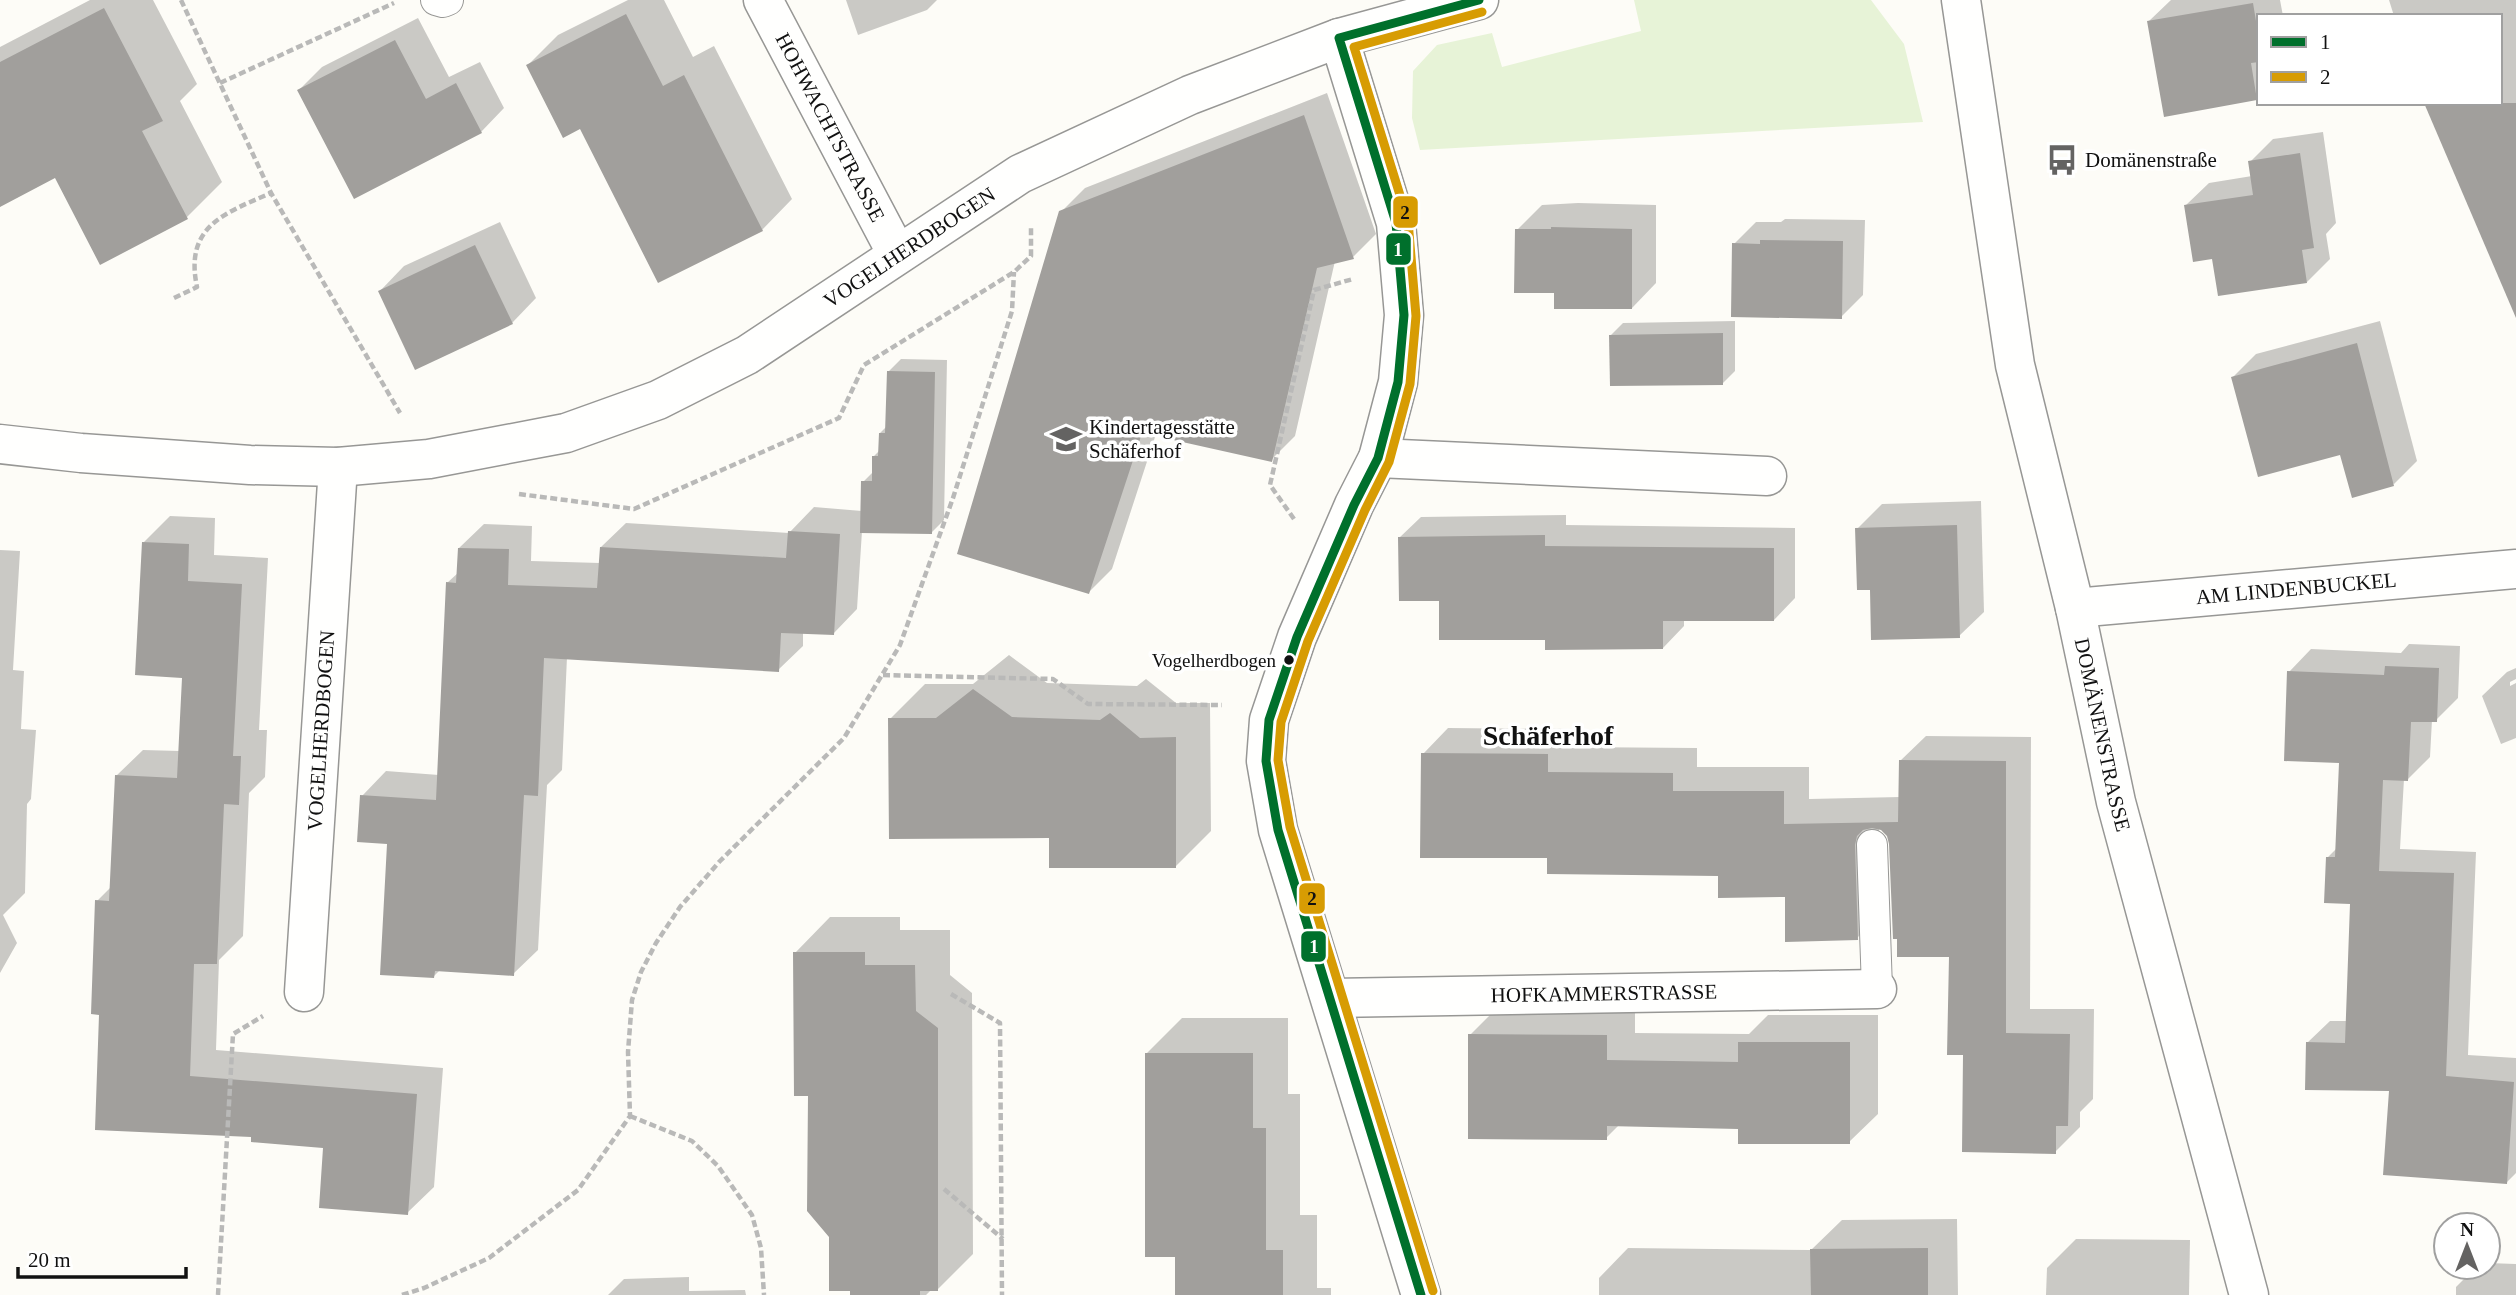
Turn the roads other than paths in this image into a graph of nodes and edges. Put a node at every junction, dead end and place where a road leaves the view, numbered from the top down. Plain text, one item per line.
1 (436, 0) edge
2 (448, 0) edge
3 (763, 0) edge
4 (1479, 0) edge
5 (1961, 0) edge
6 (1339, 38) junction
7 (897, 254) junction
8 (0, 444) edge
9 (1378, 458) junction
10 (338, 467) junction
11 (1767, 476) dead end
12 (2516, 569) edge
13 (2075, 608) junction
14 (1872, 845) dead end
15 (1877, 989) joint
16 (304, 992) road end
17 (1331, 998) junction
18 (1420, 1295) edge
19 (2249, 1295) edge

1 - 2 lane
3 - 7 street, HOHWACHTSTRASSE
4 - 6 street, VOGELHERDBOGEN
5 - 13 street, DOMÄNENSTRASSE
6 - 7 street, VOGELHERDBOGEN
6 - 9 street
7 - 10 street, VOGELHERDBOGEN
8 - 10 street, VOGELHERDBOGEN
9 - 11 street
9 - 17 street
10 - 16 street, VOGELHERDBOGEN
12 - 13 street, AM LINDENBUCKEL
13 - 19 street, DOMÄNENSTRASSE
14 - 15 lane
15 - 17 street, HOFKAMMERSTRASSE
17 - 18 street

